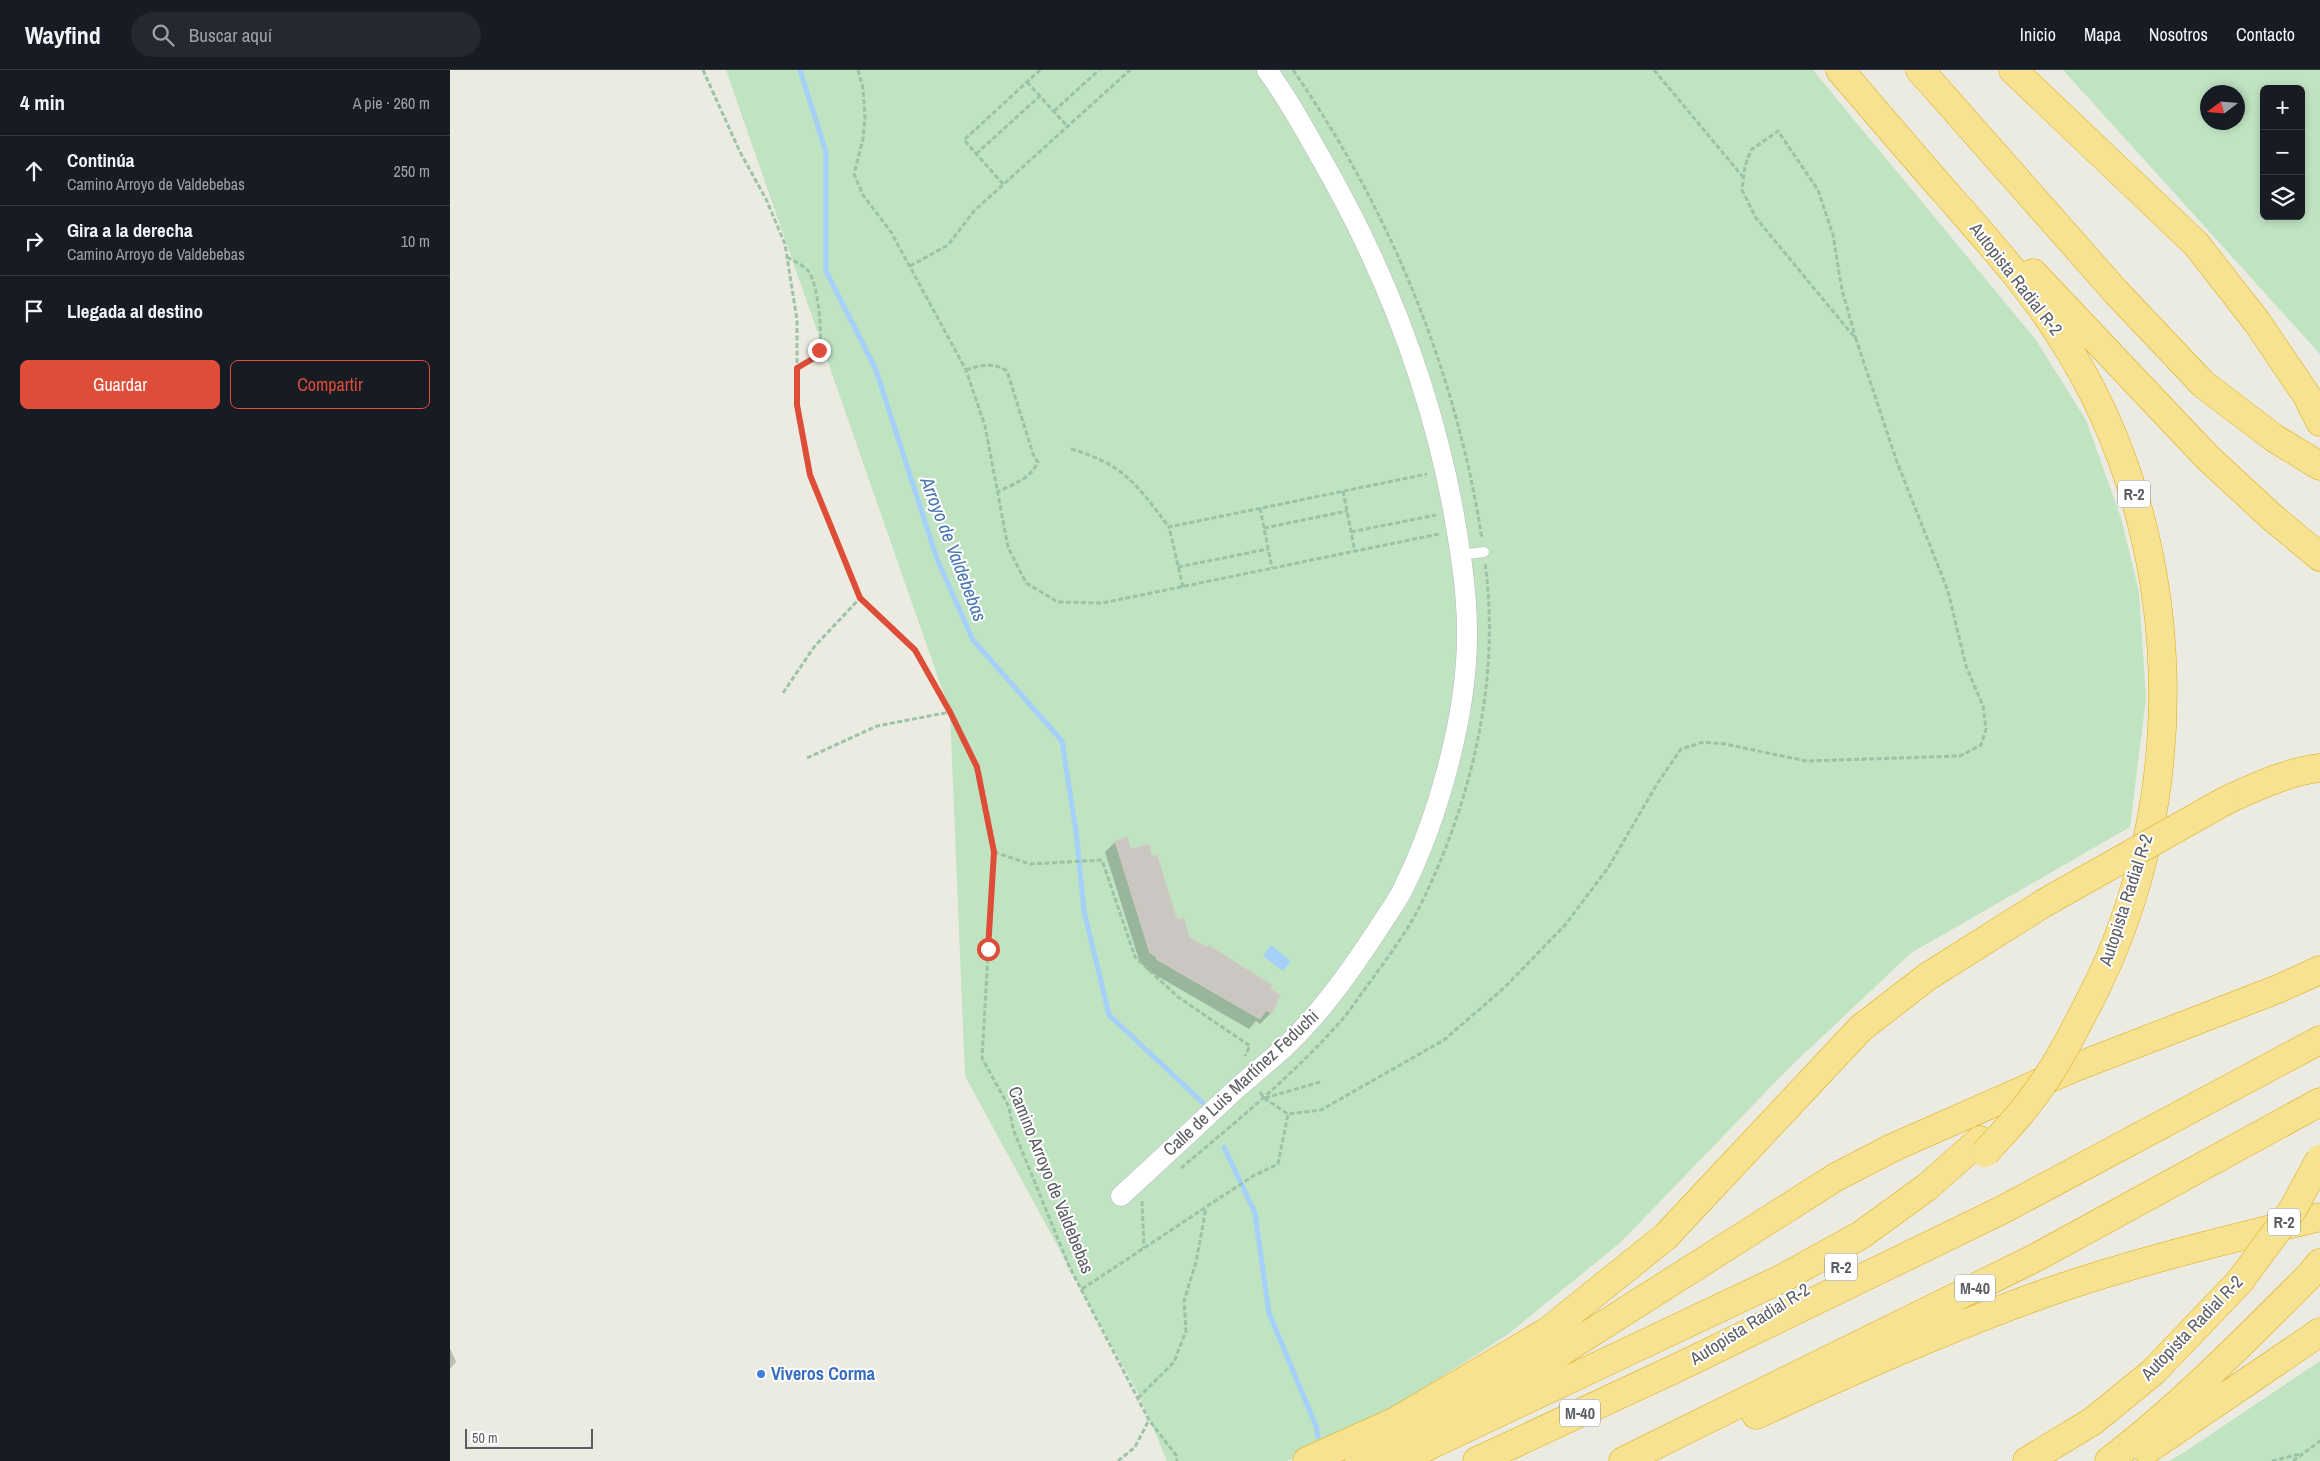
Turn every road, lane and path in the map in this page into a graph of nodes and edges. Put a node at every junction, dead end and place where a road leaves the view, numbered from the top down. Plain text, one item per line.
1 (703, 70) edge
2 (858, 70) edge
3 (1040, 70) edge
4 (1099, 70) edge
5 (1130, 70) edge
6 (1267, 70) edge
7 (1654, 70) edge
8 (1840, 70) edge
9 (1853, 70) edge
10 (1920, 70) edge
11 (2013, 70) edge
12 (1027, 82) junction
13 (1040, 96) junction
14 (1054, 111) junction
15 (1068, 127) junction
16 (976, 154) junction
17 (1743, 177) junction
18 (1003, 184) junction
19 (787, 256) junction
20 (910, 266) junction
21 (1856, 339) junction
22 (797, 368) junction
23 (966, 370) junction
24 (2320, 422) edge
25 (1071, 449) dead end
26 (2320, 466) edge
27 (1446, 470) junction
28 (1343, 491) junction
29 (998, 492) junction
30 (1260, 508) junction
31 (1347, 511) junction
32 (1453, 511) junction
33 (1169, 528) junction
34 (1264, 528) junction
35 (1457, 531) junction
36 (1351, 532) junction
37 (1268, 549) junction
38 (1355, 552) junction
39 (1484, 552) dead end
40 (1460, 555) junction
41 (2320, 557) edge
42 (1178, 567) junction
43 (1272, 568) junction
44 (1182, 587) junction
45 (860, 598) junction
46 (783, 693) dead end
47 (950, 712) junction
48 (807, 758) dead end
49 (2320, 768) edge
50 (994, 852) junction
51 (2320, 970) edge
52 (2320, 1040) edge
53 (1249, 1077) junction
54 (1320, 1082) dead end
55 (1264, 1098) junction
56 (2320, 1102) edge
57 (1288, 1114) junction
58 (1983, 1146) junction
59 (2320, 1159) edge
60 (1120, 1196) dead end
61 (1142, 1201) dead end
62 (1207, 1207) junction
63 (2320, 1217) edge
64 (1144, 1248) junction
65 (2320, 1263) edge
66 (1082, 1289) junction
67 (2320, 1332) edge
68 (1683, 1365) junction
69 (1138, 1398) junction
70 (1149, 1420) junction
71 (1681, 1434) junction
72 (2320, 1441) edge
73 (2303, 1454) junction
74 (1118, 1461) edge
75 (1177, 1461) edge
76 (1307, 1461) edge
77 (1359, 1461) edge
78 (1396, 1461) edge
79 (1477, 1461) edge
80 (1623, 1461) edge
81 (2027, 1461) edge
82 (2109, 1461) edge
83 (2129, 1461) edge
84 (2272, 1461) edge
85 (2293, 1461) edge

1 - 19 path, Camino Arroyo de Valdebebas
2 - 20 path
3 - 12 path
4 - 14 path
5 - 15 path
6 - 27 street, Calle de Luis Martínez Feduchi
7 - 17 path
8 - 58 highway, Autopista Radial R-2 / R-2, bridge
9 - 41 highway, Autopista Radial R-2
10 - 26 highway
11 - 24 highway
12 - 13 path
12 - 16 path
13 - 14 path
13 - 16 path
14 - 15 path
15 - 18 path
16 - 18 path
17 - 21 path
17 - 21 path
18 - 20 path
19 - 22 path, Camino Arroyo de Valdebebas
19 - 22 path
20 - 23 path
21 - 57 path
22 - 45 path, Camino Arroyo de Valdebebas
23 - 29 path
23 - 29 path
25 - 33 path
27 - 28 path
27 - 32 street, Calle de Luis Martínez Feduchi
28 - 30 path
28 - 31 path
29 - 44 path
30 - 33 path
30 - 34 path
31 - 34 path
31 - 36 path
32 - 35 street, Calle de Luis Martínez Feduchi
32 - 36 path
33 - 42 path
34 - 37 path
35 - 38 path
35 - 40 street, Calle de Luis Martínez Feduchi
36 - 38 path
37 - 42 path
37 - 43 path
38 - 43 path
39 - 40 lane
40 - 53 street, Calle de Luis Martínez Feduchi
42 - 44 path
43 - 44 path
45 - 46 path
45 - 47 path, Camino Arroyo de Valdebebas
47 - 48 path
47 - 50 path, Camino Arroyo de Valdebebas
49 - 76 highway, bridge
50 - 53 path
50 - 66 path, Camino Arroyo de Valdebebas
51 - 77 highway
52 - 68 highway, M-40
53 - 55 path
53 - 60 street, Calle de Luis Martínez Feduchi
54 - 55 path
55 - 57 path
56 - 71 highway, M-40
57 - 62 path
58 - 68 highway, Autopista Radial R-2 / R-2
58 - 78 highway
59 - 81 highway, Autopista Radial R-2 / R-2, bridge
61 - 64 path
62 - 64 path
62 - 69 path
63 - 71 highway
64 - 66 path
65 - 82 highway
66 - 69 path, Camino Arroyo de Valdebebas
67 - 83 highway
68 - 79 highway, M-40
69 - 70 path, Camino Arroyo de Valdebebas
70 - 74 path
70 - 75 path, Camino Arroyo de Valdebebas
71 - 80 highway, M-40
72 - 73 path
73 - 84 path
73 - 85 path

